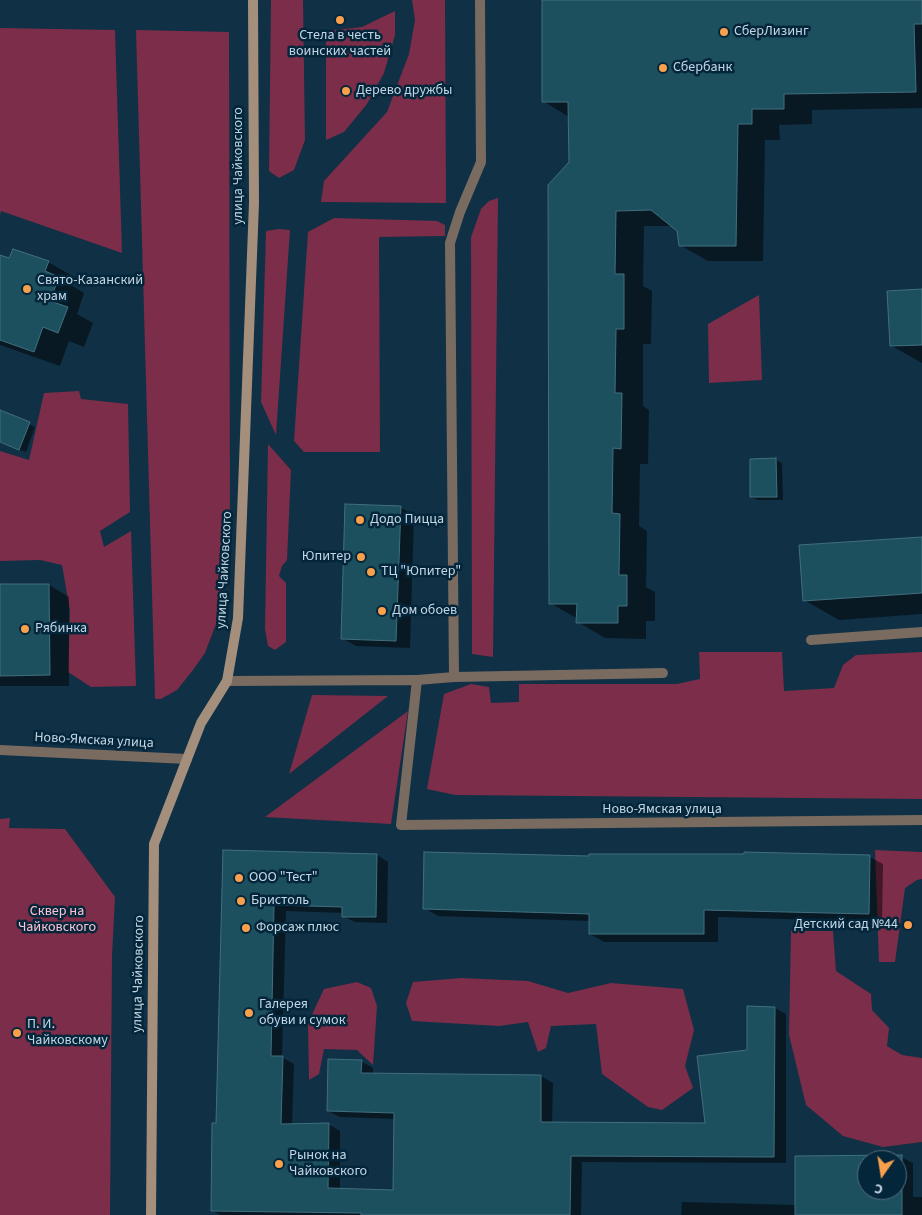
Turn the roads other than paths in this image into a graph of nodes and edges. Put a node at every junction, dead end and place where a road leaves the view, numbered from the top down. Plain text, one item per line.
1 (253, 0) edge
2 (480, 0) edge
3 (922, 632) edge
4 (811, 640) dead end
5 (663, 673) dead end
6 (454, 677) junction
7 (417, 680) junction
8 (227, 681) junction
9 (0, 750) edge
10 (187, 759) junction
11 (922, 820) edge
12 (151, 1215) edge

1 - 8 main road, улица Чайковского
2 - 6 street
3 - 4 street
5 - 6 street
6 - 7 street
7 - 8 street
7 - 11 street, Ново-Ямская улица
8 - 10 main road, улица Чайковского
9 - 10 street, Ново-Ямская улица
10 - 12 main road, улица Чайковского

